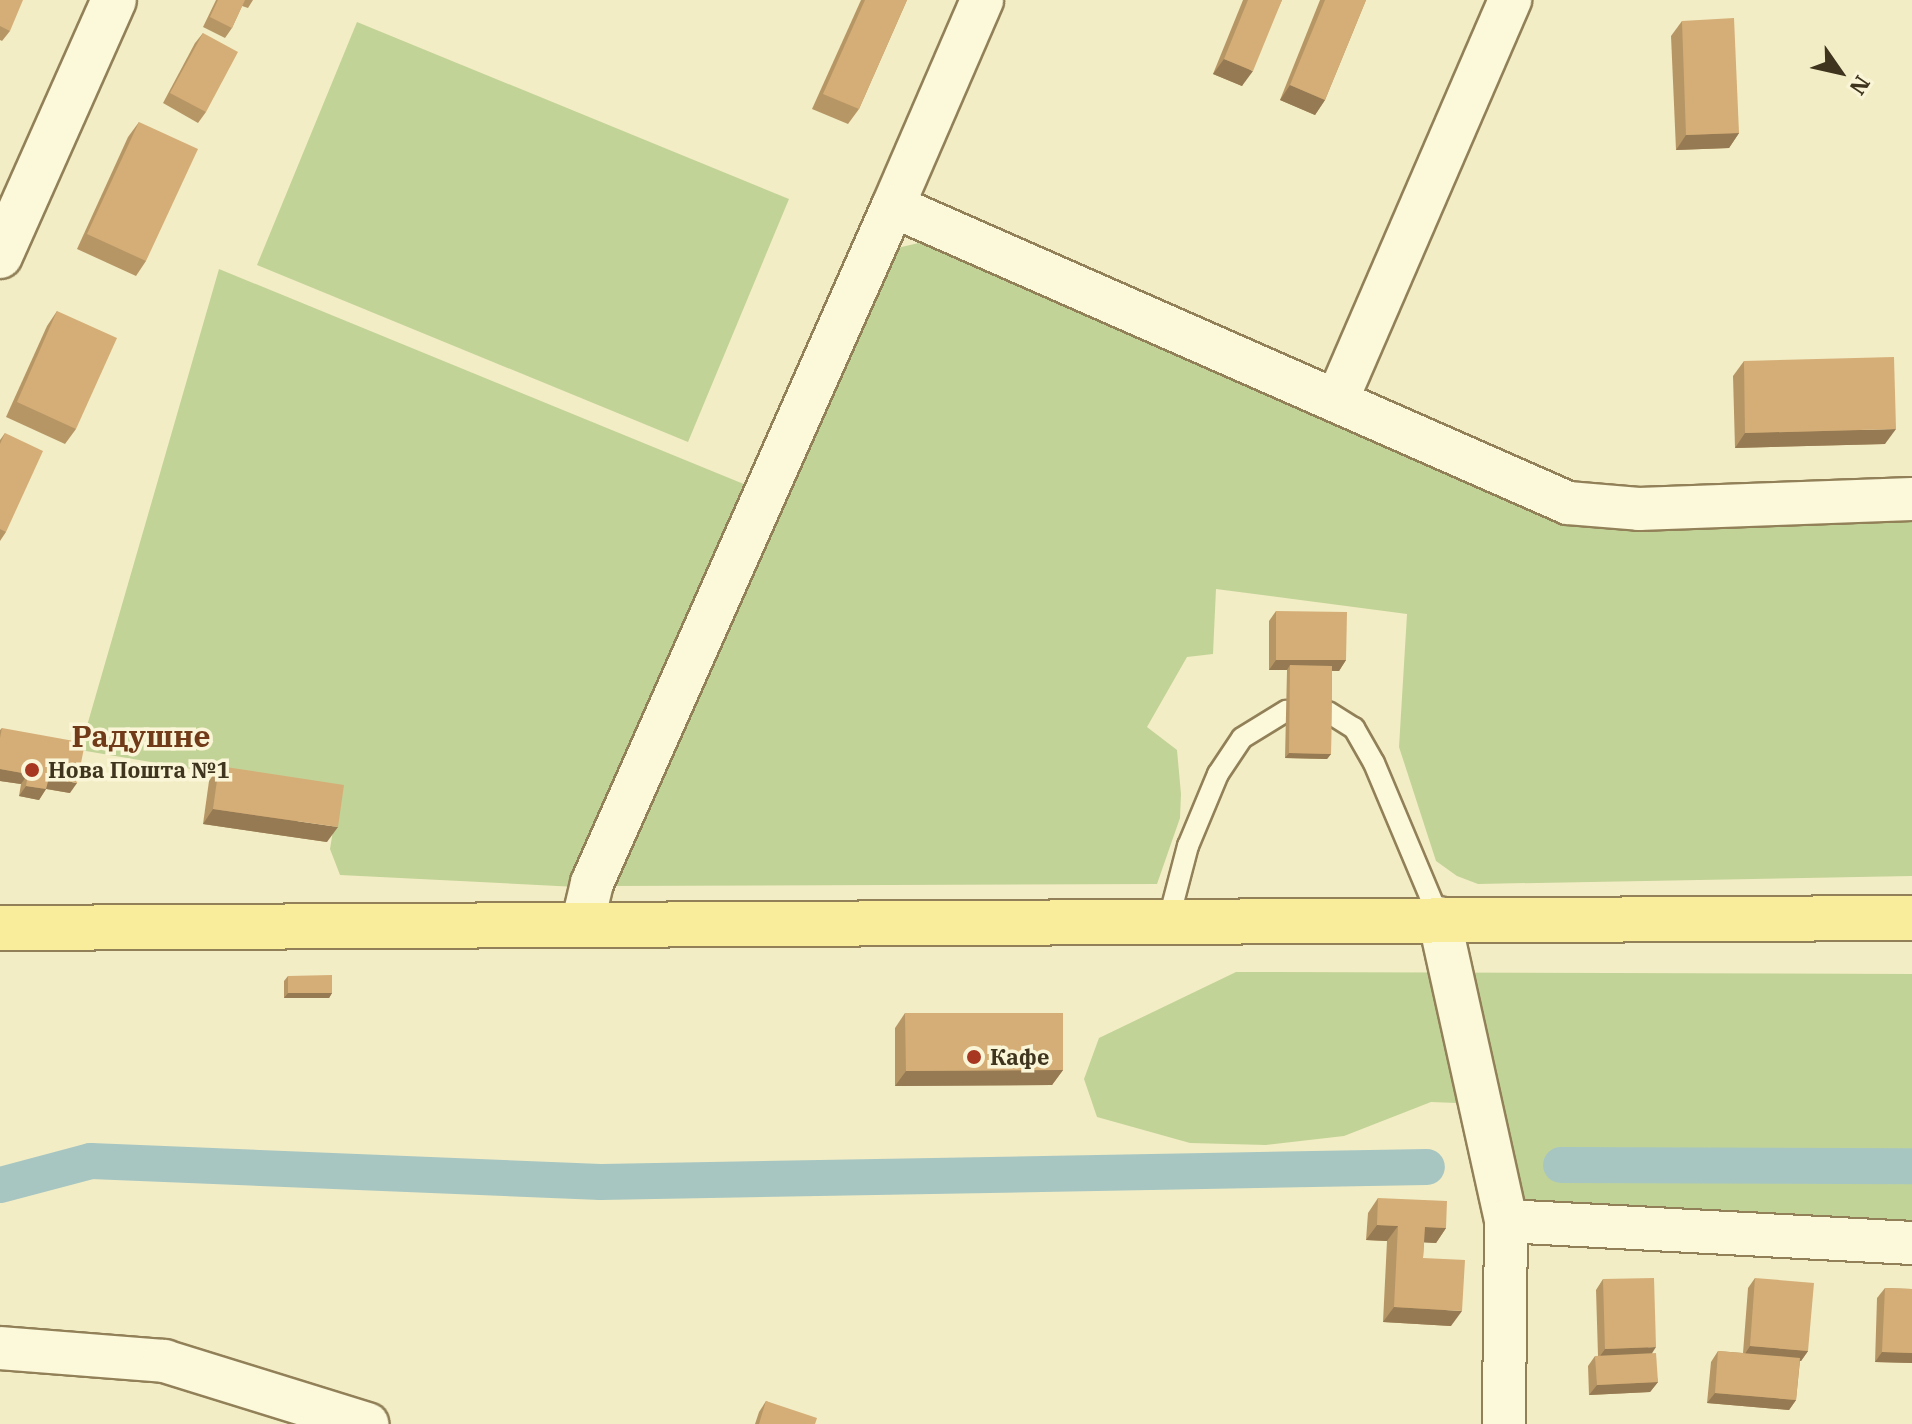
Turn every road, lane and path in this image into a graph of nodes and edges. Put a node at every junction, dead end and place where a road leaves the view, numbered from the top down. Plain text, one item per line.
1 (114, 0) edge
2 (982, 0) edge
3 (1510, 0) edge
4 (893, 206) junction
5 (0, 256) edge
6 (1337, 400) junction
7 (1912, 499) edge
8 (1286, 711) edge
9 (1328, 712) edge
10 (1439, 918) junction
11 (1912, 918) edge
12 (1168, 922) junction
13 (582, 925) junction
14 (0, 928) edge
15 (1506, 1221) junction
16 (1912, 1243) edge
17 (0, 1348) edge
18 (367, 1424) edge
19 (1504, 1424) edge

1 - 5 street
2 - 4 street
3 - 6 street
4 - 6 street
4 - 13 street
6 - 7 street
8 - 12 lane
9 - 10 lane
10 - 11 main road
10 - 12 main road
10 - 15 street
12 - 13 main road
13 - 14 main road
15 - 16 street
15 - 19 street
17 - 18 street

